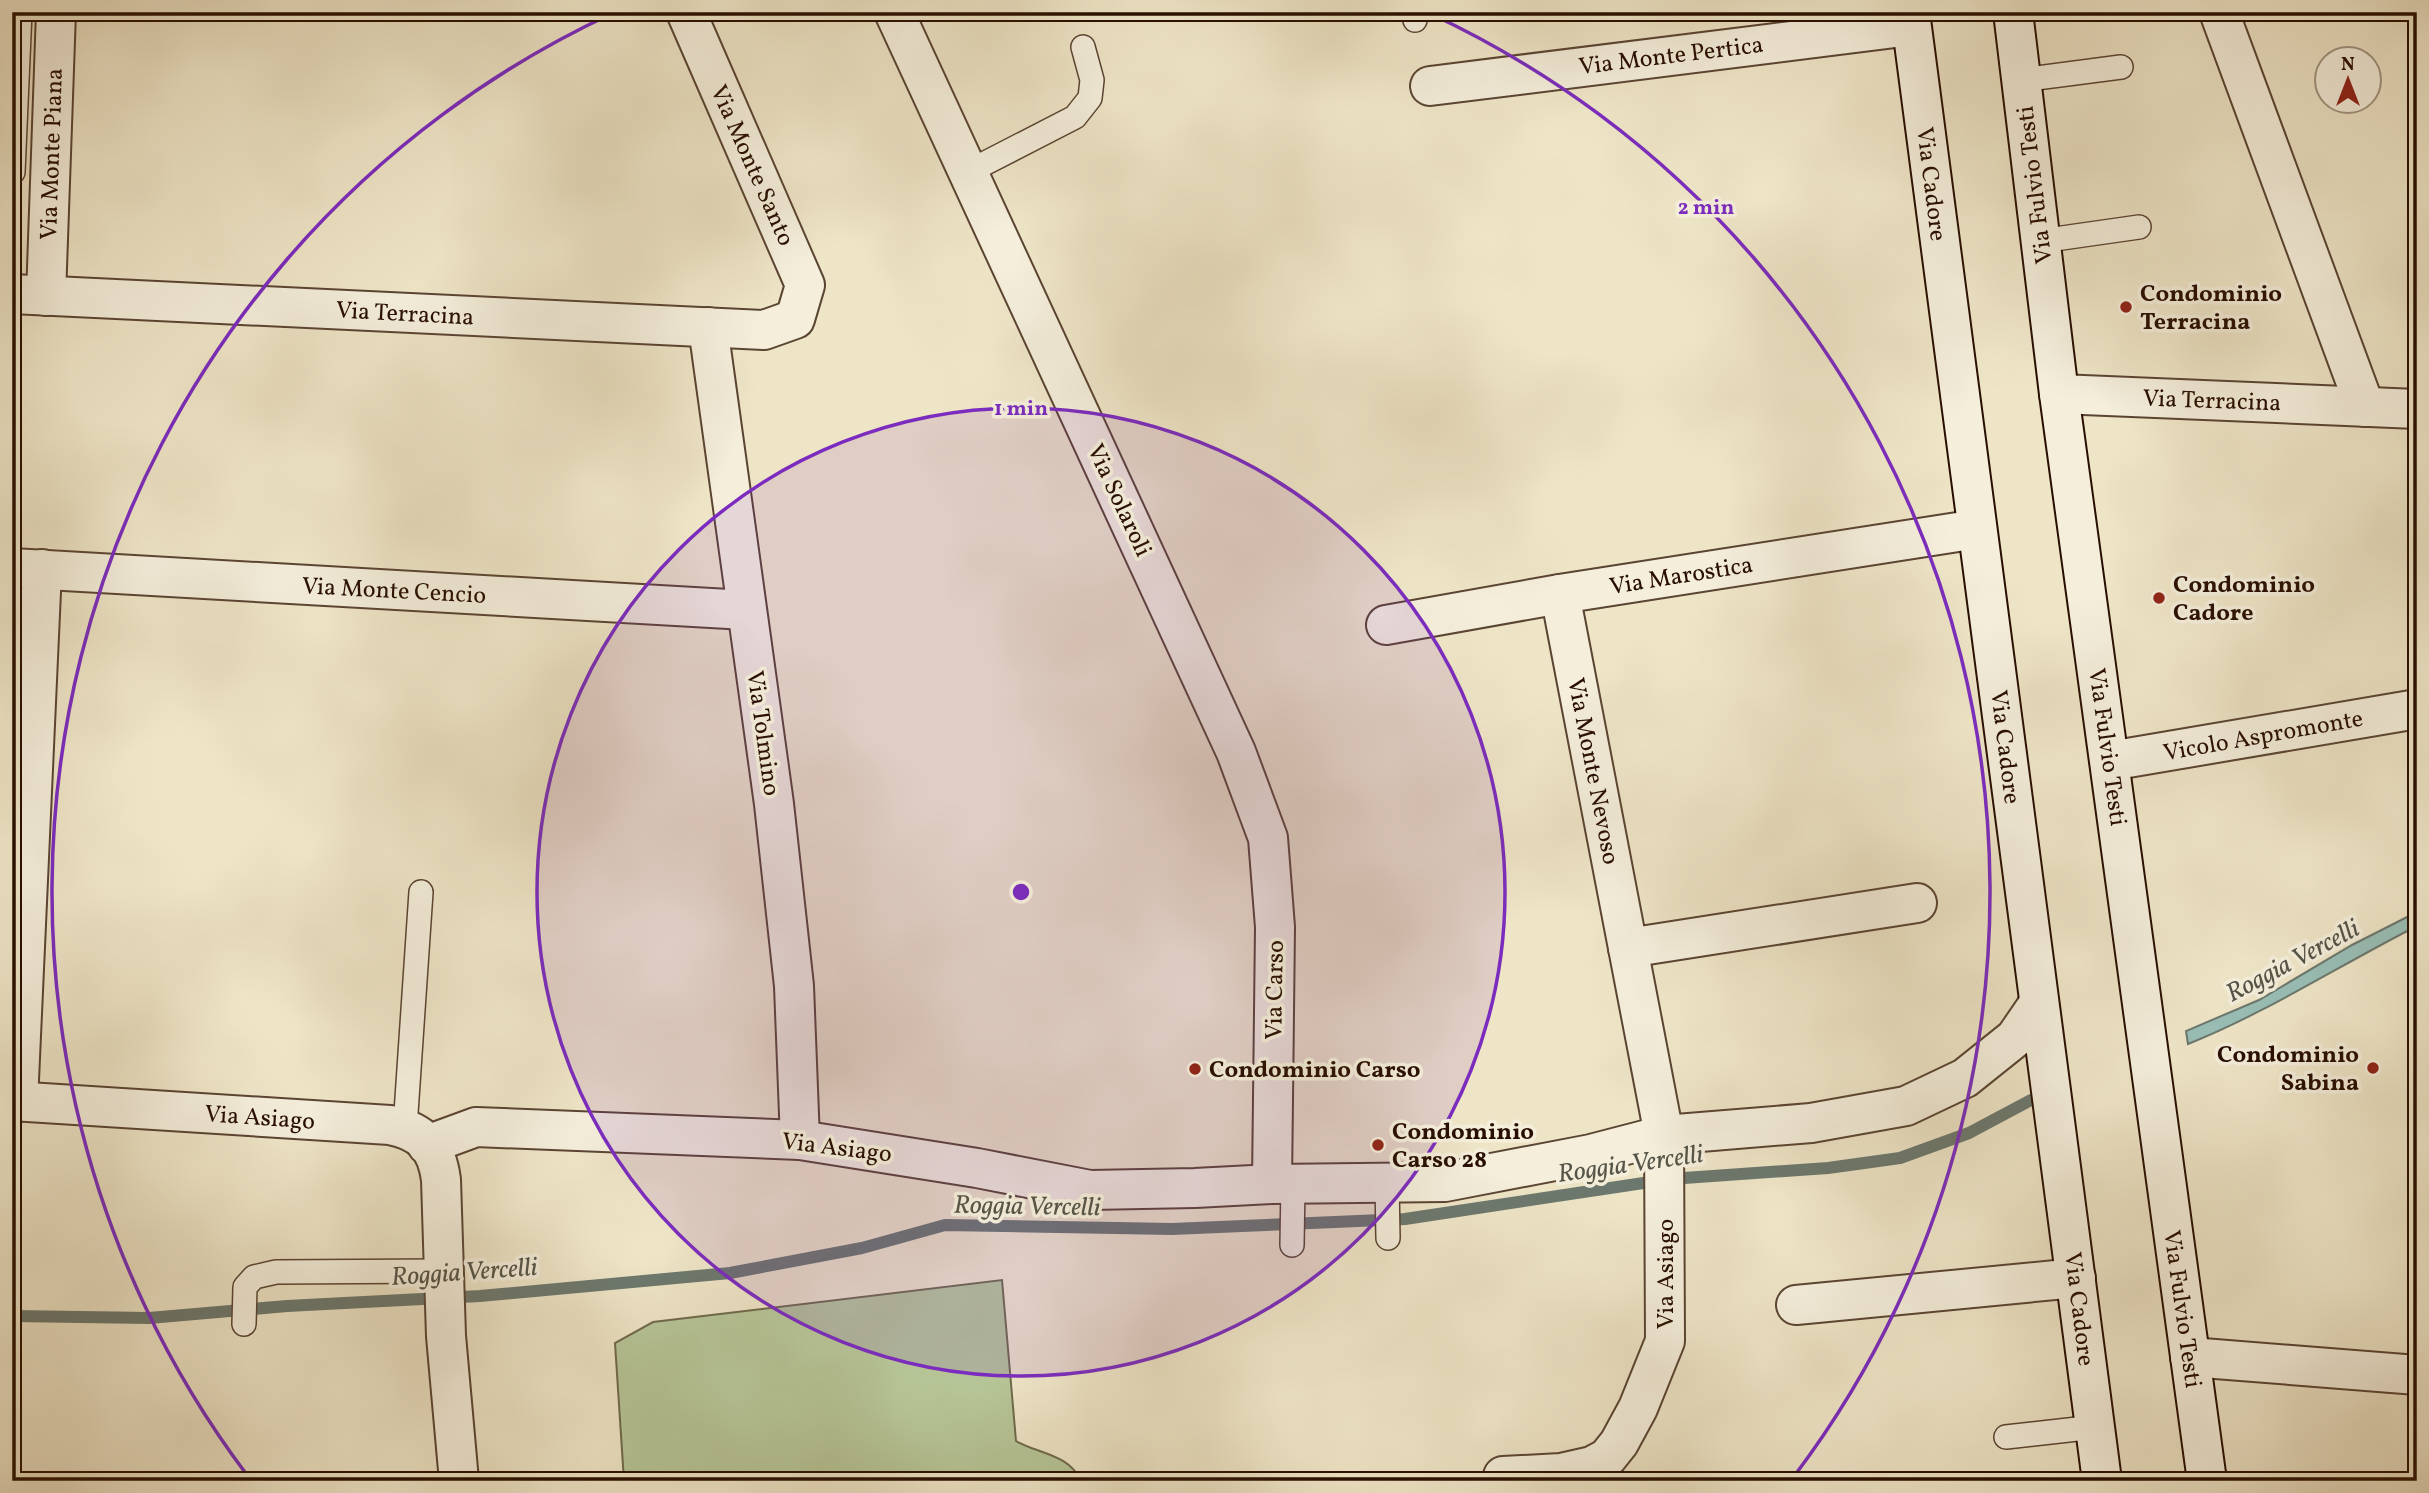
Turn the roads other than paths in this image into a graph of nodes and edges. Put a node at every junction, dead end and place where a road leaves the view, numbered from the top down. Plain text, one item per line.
1 (20, 12) edge
2 (55, 12) edge
3 (685, 12) edge
4 (894, 12) edge
5 (2013, 12) edge
6 (2219, 12) edge
7 (1910, 19) edge
8 (1083, 47) dead end
9 (2121, 67) dead end
10 (2021, 79) junction
11 (1430, 86) dead end
12 (13, 172) edge
13 (968, 172) junction
14 (2139, 227) dead end
15 (2041, 241) junction
16 (29, 295) edge
17 (795, 319) joint
18 (708, 327) junction
19 (2059, 394) junction
20 (2365, 407) junction
21 (2417, 409) edge
22 (1977, 529) junction
23 (27, 569) edge
24 (1560, 594) junction
25 (746, 610) junction
26 (1386, 625) dead end
27 (2417, 709) edge
28 (2110, 761) junction
29 (1268, 838) joint
30 (421, 892) dead end
31 (1917, 903) dead end
32 (1628, 948) junction
33 (2039, 1003) junction
34 (15, 1101) edge
35 (416, 1136) junction
36 (800, 1140) junction
37 (1664, 1166) junction
38 (1286, 1192) junction
39 (1387, 1194) junction
40 (1388, 1234) dead end
41 (1292, 1241) dead end
42 (443, 1278) junction
43 (2076, 1278) junction
44 (1796, 1305) dead end
45 (244, 1324) dead end
46 (2190, 1357) junction
47 (2417, 1375) edge
48 (2095, 1427) junction
49 (2006, 1437) dead end
50 (1503, 1476) dead end
51 (459, 1481) edge
52 (2102, 1481) edge
53 (2207, 1481) edge

1 - 12 lane
2 - 16 street, Via Monte Piana
3 - 17 street, Via Monte Santo
4 - 13 street, Via Solaroli
5 - 10 street, Via Fulvio Testi
6 - 20 street
7 - 11 street, Via Monte Pertica
7 - 22 street, Via Cadore
8 - 13 lane
9 - 10 lane
10 - 15 street, Via Fulvio Testi
13 - 29 street, Via Solaroli
14 - 15 lane
15 - 19 street, Via Fulvio Testi
16 - 18 street, Via Terracina
17 - 18 street, Via Terracina
18 - 25 street, Via Tolmino
19 - 20 street, Via Terracina
19 - 28 street, Via Fulvio Testi
20 - 21 street, Via Terracina
22 - 24 street, Via Marostica
22 - 33 street, Via Cadore
23 - 25 street, Via Monte Cencio
23 - 34 street
24 - 26 street, Via Marostica
24 - 32 street, Via Monte Nevoso
25 - 36 street, Via Tolmino
27 - 28 street, Vicolo Aspromonte
28 - 46 street, Via Fulvio Testi
29 - 38 street, Via Carso
30 - 35 lane
31 - 32 street
32 - 37 street, Via Monte Nevoso
33 - 37 street, Via Asiago
33 - 43 street, Via Cadore
34 - 35 street, Via Asiago
35 - 36 street, Via Asiago
35 - 42 street
36 - 38 street, Via Asiago
37 - 39 street, Via Asiago
37 - 50 street, Via Asiago
38 - 39 street, Via Asiago
38 - 41 lane
39 - 40 lane
42 - 45 lane
42 - 51 street
43 - 44 street
43 - 48 street, Via Cadore
46 - 47 street
46 - 53 street, Via Fulvio Testi
48 - 49 lane
48 - 52 street, Via Cadore

